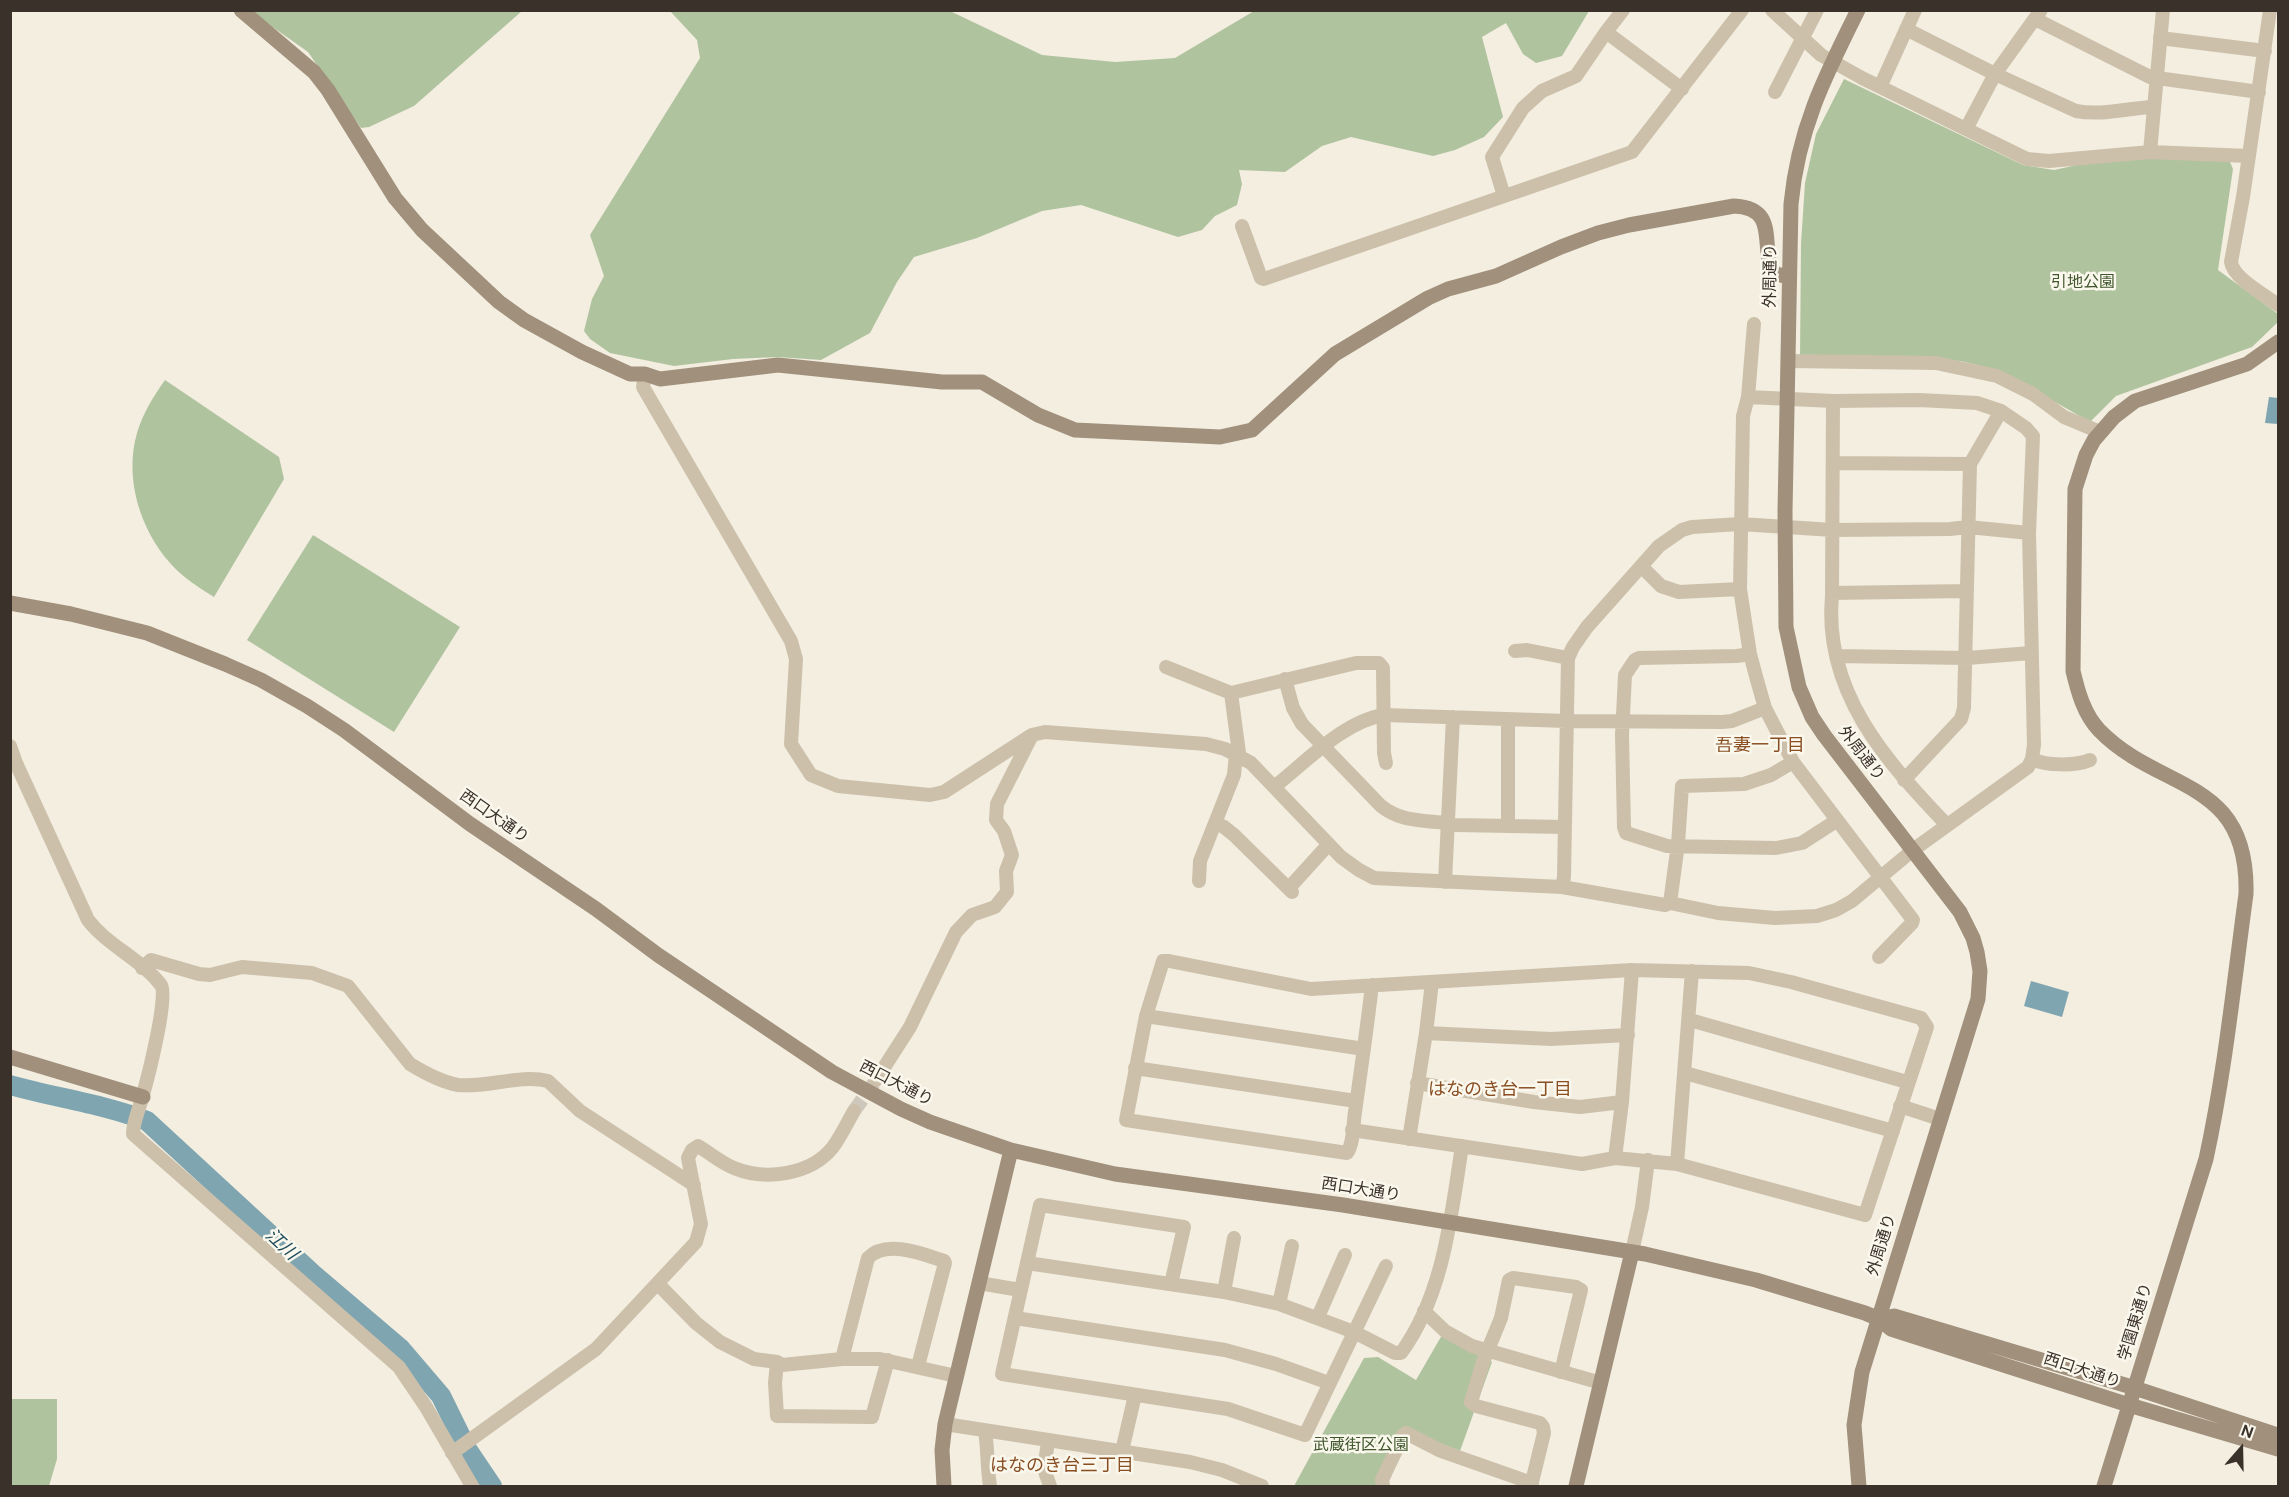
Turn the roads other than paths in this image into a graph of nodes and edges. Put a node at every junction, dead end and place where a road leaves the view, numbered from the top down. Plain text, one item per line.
1 (241, 10) edge
2 (1623, 10) edge
3 (1742, 10) edge
4 (1772, 10) edge
5 (1817, 10) edge
6 (1858, 10) edge
7 (1915, 10) edge
8 (2163, 10) edge
9 (2270, 11) edge
10 (2038, 15) edge
11 (1906, 28) junction
12 (1606, 32) junction
13 (2160, 38) junction
14 (1803, 40) junction
15 (2265, 51) junction
16 (1833, 62) junction
17 (1995, 74) junction
18 (2156, 78) junction
19 (1880, 87) junction
20 (1682, 89) junction
21 (1775, 92) dead end
22 (2259, 92) junction
23 (2153, 107) junction
24 (1966, 129) junction
25 (2150, 152) junction
26 (2249, 156) junction
27 (1504, 196) junction
28 (1242, 226) dead end
29 (1789, 277) junction
30 (2278, 305) edge
31 (1754, 324) dead end
32 (2278, 342) edge
33 (1789, 361) junction
34 (645, 374) junction
35 (1748, 397) junction
36 (1788, 399) junction
37 (1833, 401) junction
38 (2001, 411) junction
39 (2100, 432) junction
40 (1833, 463) junction
41 (1970, 464) junction
42 (1740, 524) junction
43 (1785, 527) junction
44 (1968, 527) junction
45 (1833, 530) junction
46 (2029, 533) junction
47 (1641, 566) junction
48 (1740, 589) junction
49 (1967, 591) junction
50 (1832, 593) junction
51 (10, 603) edge
52 (1515, 651) dead end
53 (2031, 653) junction
54 (1750, 654) junction
55 (1836, 656) junction
56 (1568, 658) junction
57 (1967, 658) junction
58 (1166, 667) dead end
59 (1285, 679) junction
60 (1231, 693) junction
61 (1766, 708) junction
62 (1384, 715) junction
63 (1453, 717) junction
64 (1508, 719) junction
65 (1567, 721) junction
66 (1624, 721) junction
67 (1032, 735) junction
68 (10, 746) edge
69 (1324, 747) junction
70 (1236, 754) junction
71 (2032, 759) junction
72 (2090, 760) dead end
73 (1792, 762) junction
74 (1386, 763) dead end
75 (1904, 780) junction
76 (1274, 787) junction
77 (1836, 821) junction
78 (1216, 823) junction
79 (1449, 825) junction
80 (1947, 825) junction
81 (1508, 826) junction
82 (1564, 826) junction
83 (1678, 844) junction
84 (1328, 845) junction
85 (1913, 850) junction
86 (1879, 878) junction
87 (1199, 881) dead end
88 (1445, 882) junction
89 (1562, 887) junction
90 (1670, 903) junction
91 (1879, 957) dead end
92 (142, 968) junction
93 (1632, 970) junction
94 (1692, 971) junction
95 (1432, 982) junction
96 (1372, 986) junction
97 (1146, 1016) junction
98 (1690, 1020) junction
99 (1426, 1033) junction
100 (1628, 1035) junction
101 (1364, 1049) junction
102 (10, 1057) edge
103 (1135, 1068) junction
104 (1685, 1073) junction
105 (876, 1080) tunnel mouth
106 (1907, 1082) junction
107 (1417, 1083) junction
108 (142, 1100) junction
109 (1356, 1101) junction
110 (1622, 1102) junction
111 (1900, 1106) junction
112 (854, 1111) tunnel mouth
113 (1940, 1119) junction
114 (1352, 1130) junction
115 (1893, 1131) junction
116 (1409, 1139) junction
117 (1462, 1146) junction
118 (1011, 1150) junction
119 (1615, 1158) junction
120 (1648, 1160) junction
121 (1677, 1164) junction
122 (694, 1185) junction
123 (1450, 1222) junction
124 (1234, 1238) dead end
125 (1292, 1246) dead end
126 (1632, 1252) junction
127 (1345, 1255) dead end
128 (1027, 1263) junction
129 (1386, 1266) dead end
130 (979, 1283) junction
131 (658, 1284) junction
132 (1171, 1284) junction
133 (1020, 1290) junction
134 (1224, 1292) junction
135 (1279, 1305) junction
136 (1424, 1311) junction
137 (1318, 1317) junction
138 (1015, 1318) junction
139 (1879, 1319) junction
140 (1354, 1332) junction
141 (1489, 1349) junction
142 (842, 1359) junction
143 (888, 1360) junction
144 (777, 1362) junction
145 (918, 1366) junction
146 (1561, 1372) junction
147 (956, 1376) junction
148 (1329, 1383) junction
149 (1600, 1383) junction
150 (2135, 1388) junction
151 (1135, 1395) junction
152 (2129, 1405) junction
153 (945, 1425) junction
154 (985, 1431) junction
155 (2278, 1435) edge
156 (1048, 1442) junction
157 (2278, 1449) edge
158 (1122, 1451) junction
159 (452, 1453) junction
160 (1531, 1485) edge
161 (472, 1486) edge
162 (944, 1486) edge
163 (990, 1486) edge
164 (1050, 1486) edge
165 (1262, 1486) edge
166 (1383, 1486) edge
167 (1576, 1486) edge
168 (1859, 1486) edge
169 (2104, 1486) edge

1 - 34 street
2 - 12 street
3 - 20 street
4 - 14 street
5 - 14 street
6 - 16 street, 外周通り
7 - 11 street
8 - 13 street
9 - 15 street
10 - 17 street
10 - 18 street
11 - 17 street
11 - 19 street
12 - 20 street
12 - 27 street
13 - 15 street
13 - 18 street
14 - 16 street
14 - 21 street
15 - 22 street
16 - 19 street
16 - 29 street, 外周通り
17 - 23 street
17 - 24 street
18 - 22 street
18 - 23 street
19 - 24 street
20 - 27 street
22 - 26 street
23 - 25 street
24 - 25 street
25 - 26 street
26 - 30 street
27 - 28 street
29 - 33 street, 外周通り
29 - 34 street
31 - 35 street
32 - 39 street, 学園東通り
33 - 36 street, 外周通り
33 - 39 street
34 - 67 street
35 - 36 street
35 - 42 street
36 - 37 street
36 - 43 street, 外周通り
37 - 38 street
37 - 40 street
38 - 41 street
38 - 46 street
39 - 150 street, 学園東通り
40 - 41 street
40 - 45 street
41 - 44 street
42 - 43 street
42 - 47 street
42 - 48 street
43 - 45 street
43 - 85 street, 外周通り
44 - 45 street
44 - 46 street
44 - 49 street
45 - 50 street
46 - 53 street
47 - 48 street
47 - 56 street
48 - 54 street
49 - 50 street
49 - 57 street
50 - 55 street
51 - 118 street, 西口大通り
52 - 56 street
53 - 57 street
53 - 71 street
54 - 61 street
54 - 66 street
55 - 57 street
55 - 75 street
56 - 65 street
57 - 75 street
58 - 60 street
59 - 60 street
59 - 62 street
59 - 69 street
60 - 70 street
61 - 66 street
61 - 73 street
62 - 63 street
62 - 69 street
62 - 74 street
63 - 64 street
63 - 79 street
64 - 65 street
64 - 81 street
65 - 66 street
65 - 82 street
66 - 83 street
67 - 70 street
67 - 105 street
68 - 92 street
69 - 76 street
69 - 79 street
70 - 76 street
70 - 78 street
71 - 72 street
71 - 80 street
73 - 77 street
73 - 83 street
75 - 80 street
76 - 84 street
77 - 83 street
77 - 86 street
78 - 84 street
78 - 87 street
79 - 81 street
79 - 88 street
80 - 85 street
81 - 82 street
82 - 89 street
83 - 90 street
84 - 88 street
85 - 86 street
85 - 113 street, 外周通り
86 - 90 street
86 - 91 street
88 - 89 street
89 - 90 street
92 - 108 street
92 - 122 street
93 - 94 street
93 - 95 street
93 - 100 street
94 - 98 street
94 - 106 street
95 - 96 street
95 - 99 street
96 - 97 street
96 - 101 street
97 - 101 street
97 - 103 street
98 - 104 street
98 - 106 street
99 - 100 street
99 - 107 street
100 - 110 street
101 - 109 street
102 - 108 street
103 - 109 street
103 - 114 street
104 - 115 street
104 - 121 street
106 - 111 street
107 - 110 street
107 - 116 street
108 - 159 street
109 - 114 street
110 - 119 street
111 - 113 street
111 - 115 street
112 - 122 street
113 - 139 street, 外周通り
114 - 116 street
115 - 121 street
116 - 117 street
117 - 119 street
117 - 123 street
118 - 123 street, 西口大通り
118 - 130 street
119 - 120 street
120 - 121 street
120 - 126 street
122 - 131 street
123 - 126 street, 西口大通り
123 - 136 street
124 - 134 street
125 - 135 street
126 - 139 street, 西口大通り
126 - 149 street
127 - 137 street
128 - 132 street
128 - 132 street
128 - 133 street
129 - 140 street
130 - 133 street
130 - 147 street
131 - 144 street
131 - 159 street
132 - 134 street
133 - 138 street
134 - 135 street
135 - 137 street
136 - 140 street
136 - 141 street
137 - 140 street
138 - 148 street
138 - 151 street
139 - 150 street, 西口大通り
139 - 152 street, 西口大通り
139 - 168 street, 外周通り
140 - 148 street
141 - 146 street
141 - 146 street
141 - 160 street
142 - 143 street
142 - 144 street
142 - 145 street
143 - 144 street
143 - 145 street
145 - 147 street
146 - 149 street
147 - 153 street
148 - 151 street
149 - 167 street
150 - 152 street, 学園東通り
150 - 155 street, 西口大通り
151 - 158 street
152 - 157 street, 西口大通り
152 - 169 street, 学園東通り
153 - 154 street
153 - 162 street
154 - 156 street
154 - 163 street
156 - 158 street
156 - 164 street
158 - 165 street
159 - 161 street
160 - 166 street

